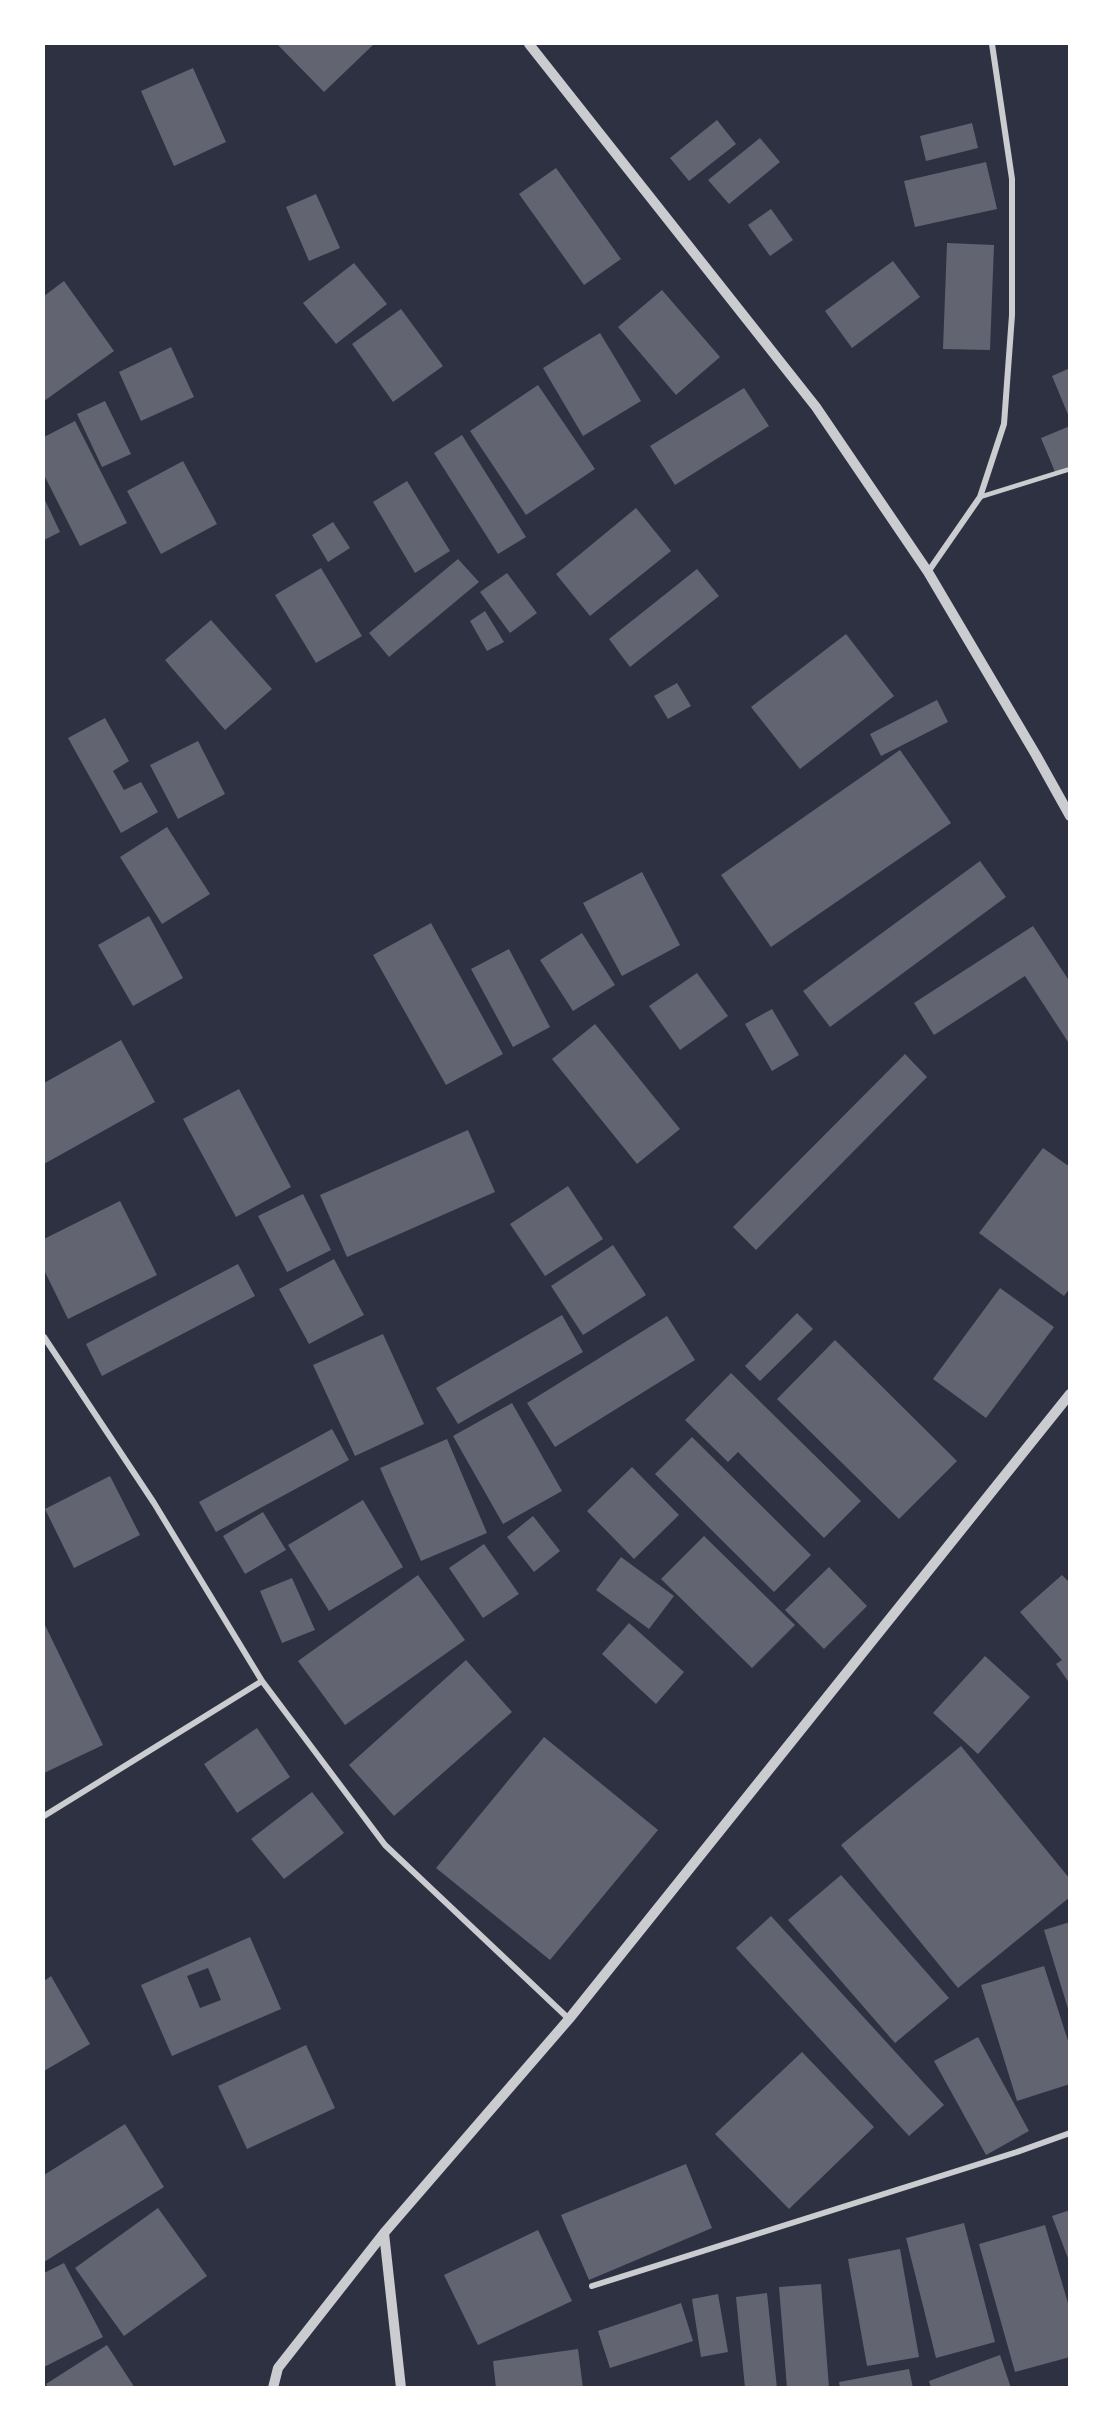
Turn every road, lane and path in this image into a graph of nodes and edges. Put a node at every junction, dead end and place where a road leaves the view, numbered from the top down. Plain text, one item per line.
1 (529, 44) edge
2 (992, 44) edge
3 (1070, 469) edge
4 (980, 497) junction
5 (928, 572) junction
6 (1068, 810) edge
7 (44, 1337) edge
8 (1070, 1394) edge
9 (262, 1681) junction
10 (44, 1816) edge
11 (569, 2019) junction
12 (1070, 2133) edge
13 (384, 2233) junction
14 (592, 2286) dead end
15 (273, 2388) edge
16 (401, 2388) edge

1 - 5 street
2 - 4 street
3 - 4 lane
4 - 5 street
5 - 6 street
7 - 9 street
8 - 11 street
9 - 10 street
9 - 11 street
11 - 13 street
12 - 14 street
13 - 15 street
13 - 16 street

